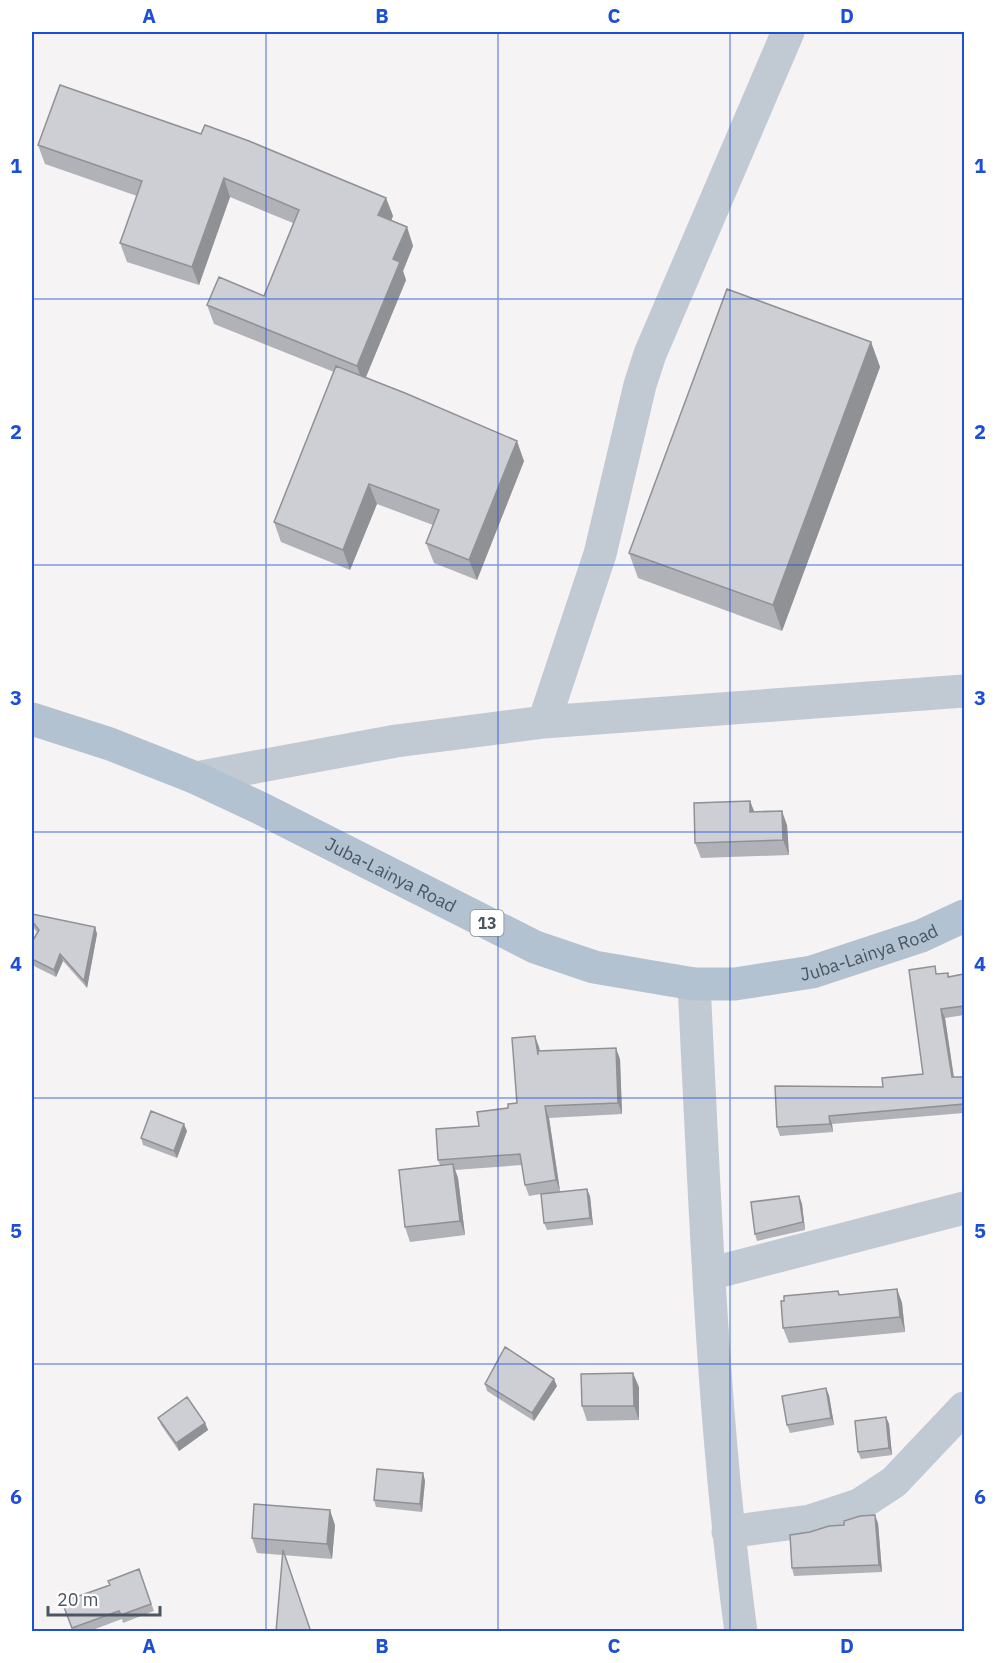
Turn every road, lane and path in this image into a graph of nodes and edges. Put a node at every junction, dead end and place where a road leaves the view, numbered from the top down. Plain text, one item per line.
1 (788, 32) edge
2 (964, 691) edge
3 (32, 719) edge
4 (544, 722) junction
5 (196, 778) junction
6 (964, 916) edge
7 (694, 984) junction
8 (964, 1208) edge
9 (709, 1274) junction
10 (964, 1408) edge
11 (728, 1532) junction
12 (741, 1632) edge

1 - 4 street
2 - 4 street
3 - 5 main road, Juba-Lainya Road / 13
4 - 5 street
5 - 7 main road, Juba-Lainya Road / 13
6 - 7 main road, Juba-Lainya Road / 13
7 - 9 street
8 - 9 street
9 - 11 street
10 - 11 street
11 - 12 street

